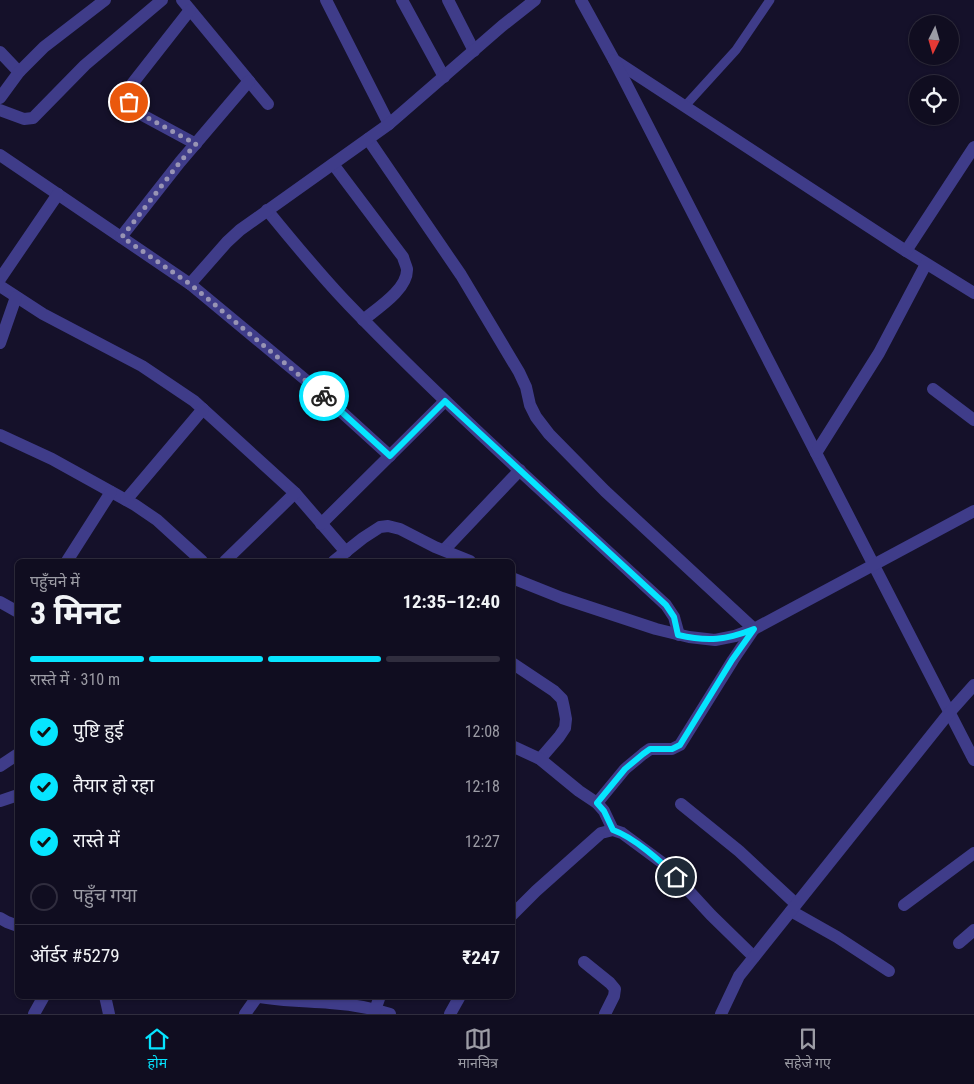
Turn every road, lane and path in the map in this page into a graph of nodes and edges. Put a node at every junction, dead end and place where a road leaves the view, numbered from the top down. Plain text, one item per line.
1 (105, 0) edge
2 (162, 0) edge
3 (326, 0) edge
4 (402, 0) edge
5 (448, 0) edge
6 (535, 0) edge
7 (581, 0) edge
8 (770, 0) edge
9 (147, 5) edge
10 (186, 5) edge
11 (474, 51) junction
12 (0, 52) edge
13 (614, 60) junction
14 (19, 72) junction
15 (444, 77) junction
16 (249, 80) junction
17 (0, 98) edge
18 (268, 104) dead end
19 (685, 106) junction
20 (0, 110) edge
21 (389, 124) junction
22 (368, 139) junction
23 (196, 144) junction
24 (974, 147) edge
25 (0, 155) edge
26 (333, 164) junction
27 (58, 194) junction
28 (267, 210) junction
29 (122, 237) junction
30 (906, 251) junction
31 (926, 264) junction
32 (0, 278) edge
33 (190, 284) junction
34 (0, 286) edge
35 (974, 293) edge
36 (16, 297) junction
37 (364, 320) junction
38 (0, 343) edge
39 (932, 389) dead end
40 (445, 401) junction
41 (203, 409) junction
42 (974, 420) edge
43 (0, 435) edge
44 (816, 453) junction
45 (390, 456) junction
46 (520, 470) junction
47 (111, 492) junction
48 (295, 493) junction
49 (126, 500) junction
50 (974, 511) edge
51 (321, 524) junction
52 (444, 550) junction
53 (346, 552) junction
54 (68, 559) edge
55 (200, 559) edge
56 (226, 559) edge
57 (337, 559) edge
58 (461, 559) edge
59 (874, 565) junction
60 (515, 579) edge
61 (0, 602) edge
62 (15, 610) edge
63 (754, 629) junction
64 (678, 635) junction
65 (515, 664) edge
66 (974, 684) edge
67 (949, 713) junction
68 (515, 747) edge
69 (15, 756) edge
70 (540, 759) junction
71 (974, 760) edge
72 (0, 766) edge
73 (15, 796) edge
74 (0, 801) edge
75 (597, 803) junction
76 (681, 804) dead end
77 (613, 830) junction
78 (974, 853) edge
79 (904, 905) dead end
80 (794, 907) junction
81 (515, 912) edge
82 (0, 918) edge
83 (15, 925) edge
84 (974, 930) edge
85 (959, 943) dead end
86 (754, 957) junction
87 (584, 962) dead end
88 (889, 971) dead end
89 (42, 999) edge
90 (106, 999) edge
91 (256, 999) edge
92 (270, 999) edge
93 (297, 999) edge
94 (379, 999) edge
95 (458, 999) edge
96 (375, 1010) junction
97 (34, 1014) edge
98 (109, 1014) edge
99 (245, 1014) edge
100 (390, 1014) edge
101 (450, 1014) edge
102 (605, 1014) edge
103 (721, 1014) edge

1 - 14 street
2 - 9 street
3 - 21 street
4 - 15 street
5 - 11 street
6 - 11 street
7 - 13 street
8 - 19 lane
9 - 20 street
10 - 16 street
10 - 23 street
11 - 15 street
12 - 14 street
13 - 19 street
13 - 44 street
14 - 17 street
15 - 21 street
16 - 18 street
16 - 23 street
19 - 30 street
21 - 22 street
22 - 26 street
22 - 63 street
23 - 29 street
24 - 30 street
25 - 27 street
26 - 28 street
26 - 37 street
27 - 29 street
27 - 32 street
28 - 33 street
28 - 37 street
29 - 33 street
30 - 31 street
31 - 35 street
31 - 44 street
33 - 45 street
34 - 36 street
36 - 38 street
36 - 41 street
37 - 40 street
39 - 42 street
40 - 45 street
40 - 46 street
41 - 48 street
41 - 49 street
43 - 47 street
44 - 59 street
45 - 51 street
46 - 52 street
46 - 64 street
47 - 49 street
47 - 54 street
48 - 51 street
48 - 56 street
49 - 55 street
50 - 59 street
51 - 53 street
52 - 53 street
52 - 58 street
53 - 57 street
59 - 63 street
59 - 67 street
60 - 64 street
61 - 62 street
63 - 64 street
63 - 75 street
65 - 70 street
66 - 67 street
67 - 71 street
67 - 80 street
68 - 70 street
69 - 72 street
70 - 75 street
73 - 74 street
75 - 77 street
76 - 80 street
77 - 81 street
77 - 86 street
78 - 79 street
80 - 86 street
80 - 88 street
82 - 83 street
84 - 85 street
86 - 103 street
87 - 102 street
89 - 97 street
90 - 98 street
91 - 99 street
92 - 93 street
93 - 96 street
94 - 96 street
95 - 101 street
96 - 100 street

